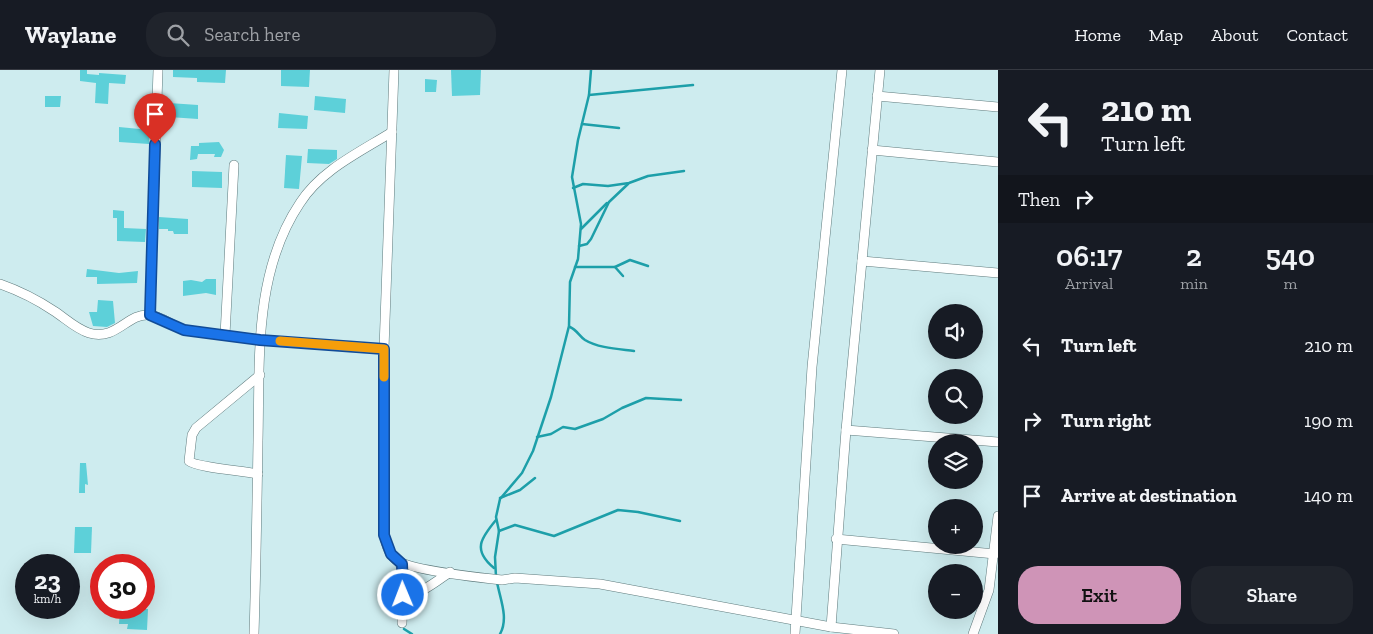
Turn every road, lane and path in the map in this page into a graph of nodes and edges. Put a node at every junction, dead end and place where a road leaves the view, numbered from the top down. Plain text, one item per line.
1 (158, 70) edge
2 (394, 70) edge
3 (842, 70) edge
4 (880, 70) edge
5 (877, 96) junction
6 (998, 106) edge
7 (392, 132) junction
8 (872, 150) junction
9 (998, 162) edge
10 (234, 164) dead end
11 (862, 261) junction
12 (998, 273) edge
13 (0, 284) edge
14 (150, 315) junction
15 (225, 335) junction
16 (260, 340) junction
17 (384, 349) junction
18 (260, 375) junction
19 (846, 430) junction
20 (998, 442) edge
21 (258, 474) junction
22 (998, 516) edge
23 (836, 540) junction
24 (995, 554) junction
25 (402, 564) junction
26 (450, 572) junction
27 (403, 595) junction
28 (796, 620) junction
29 (402, 622) dead end
30 (831, 627) junction
31 (254, 634) edge
32 (794, 634) edge
33 (894, 634) edge
34 (973, 634) edge

1 - 14 street
2 - 7 street
3 - 28 street
4 - 5 street
5 - 6 street
5 - 8 street
7 - 16 street
7 - 17 street
8 - 9 street
8 - 11 street
10 - 15 street
11 - 12 street
11 - 19 street
13 - 14 street
14 - 15 street
15 - 16 street
16 - 17 street
16 - 18 street
17 - 25 street
18 - 21 street
18 - 21 street
19 - 20 street
19 - 23 street
21 - 31 street
22 - 24 street
23 - 24 street
23 - 30 street
24 - 34 street
25 - 26 street
25 - 27 street
26 - 27 street
26 - 28 street
27 - 29 street
28 - 30 street
28 - 32 street
30 - 33 street

